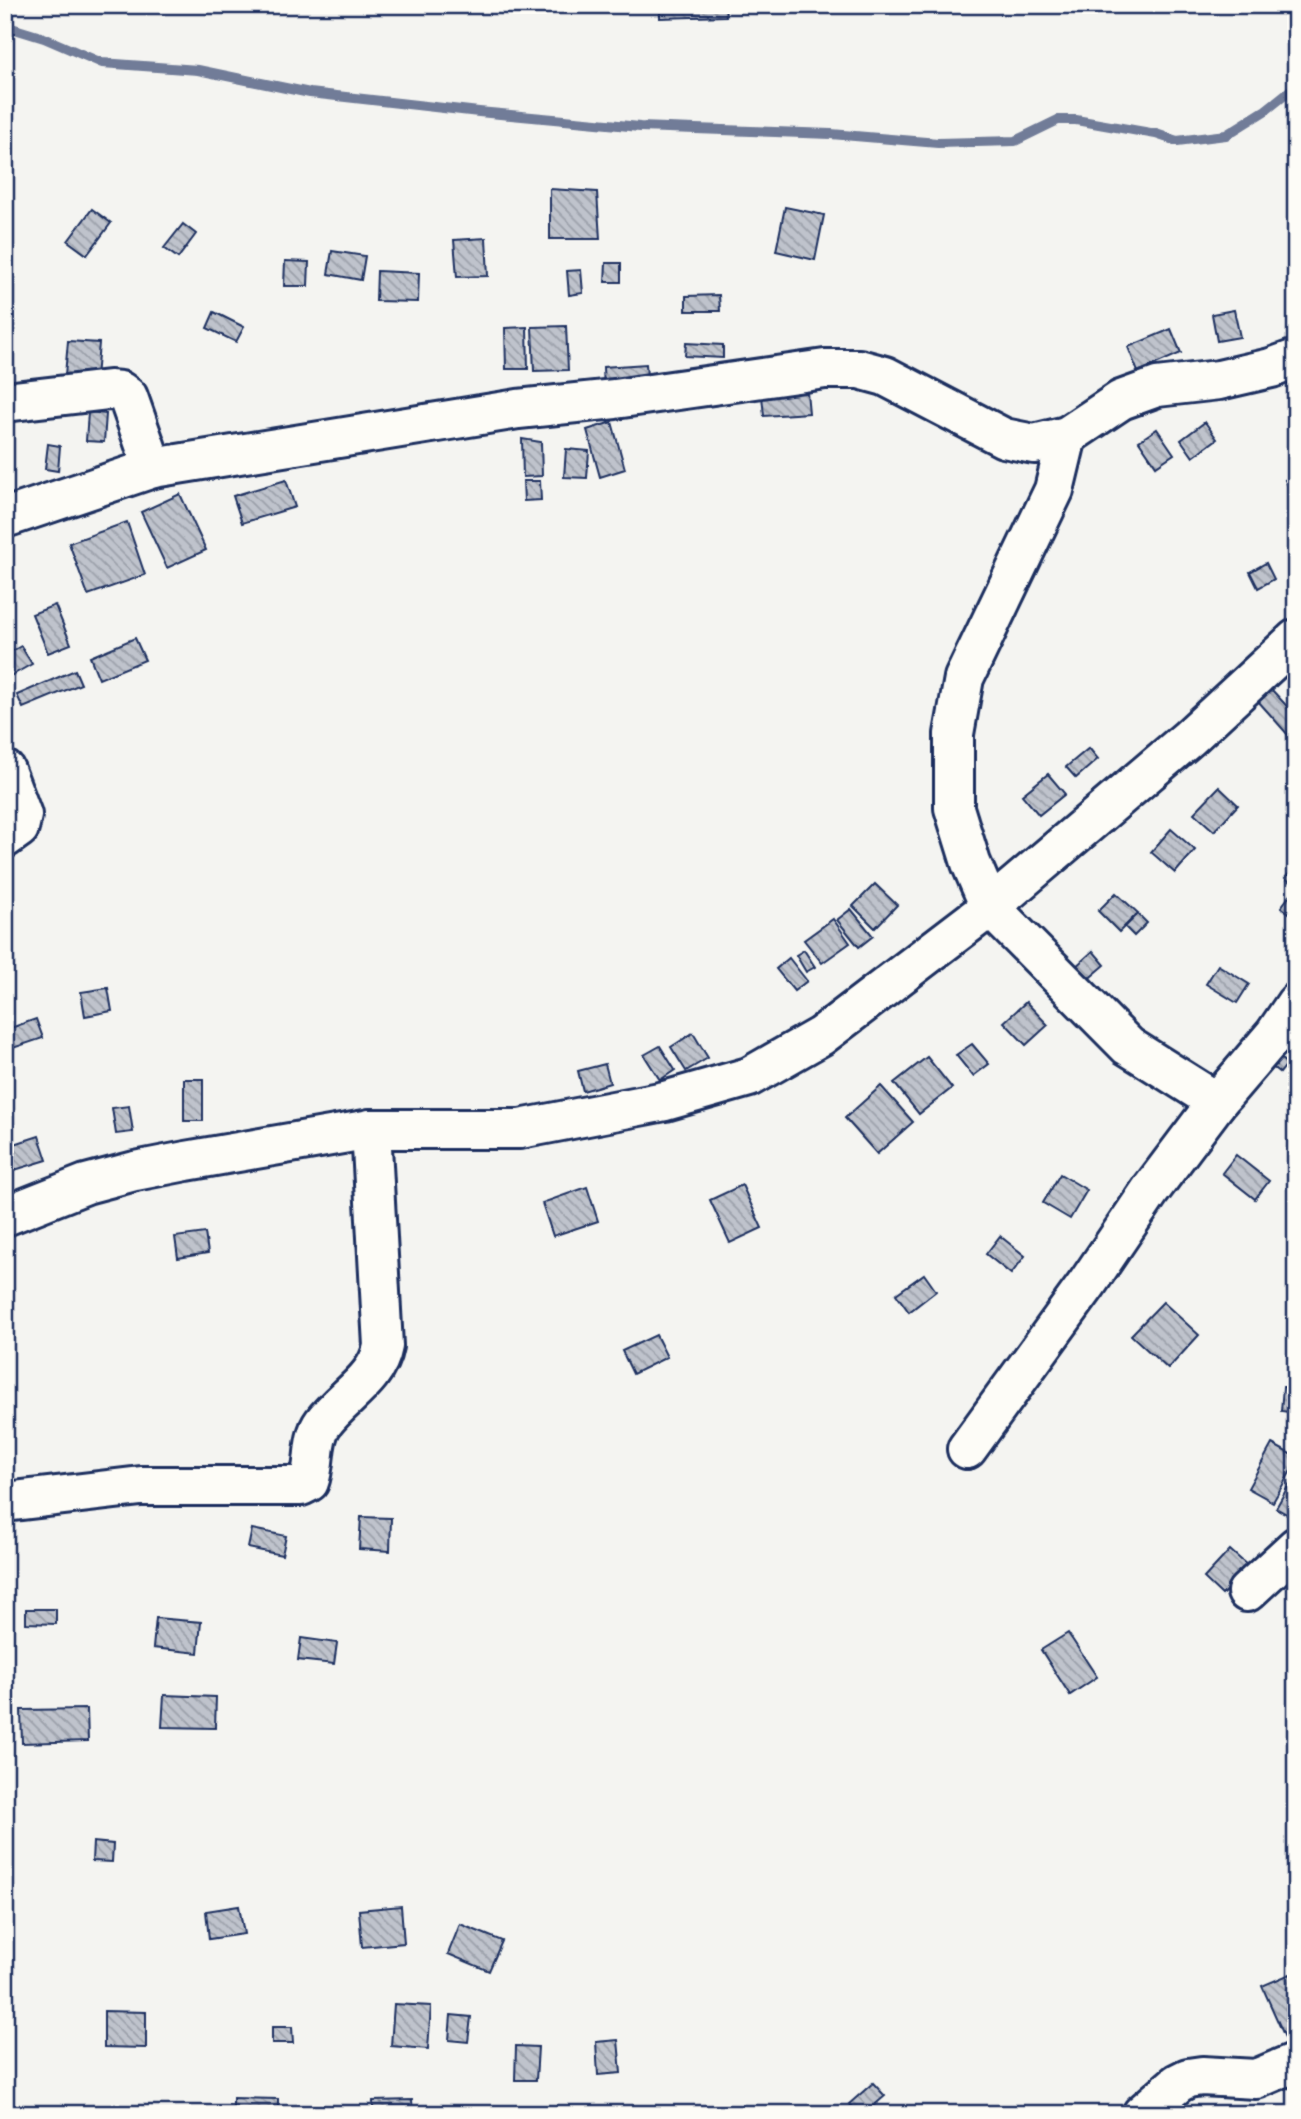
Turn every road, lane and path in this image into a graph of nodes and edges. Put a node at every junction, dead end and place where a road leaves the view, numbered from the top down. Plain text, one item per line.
1 (1296, 359) edge
2 (5, 402) edge
3 (1067, 436) junction
4 (153, 468) junction
5 (5, 518) edge
6 (1296, 639) edge
7 (5, 770) edge
8 (5, 838) edge
9 (990, 907) junction
10 (1296, 1003) edge
11 (1216, 1102) junction
12 (371, 1129) junction
13 (5, 1216) edge
14 (967, 1449) dead end
15 (5, 1502) edge
16 (1296, 1547) edge
17 (1247, 1592) dead end
18 (1296, 2062) edge
19 (1142, 2114) edge

1 - 3 street
2 - 4 street
3 - 4 street
3 - 9 street
4 - 5 street
6 - 9 street
7 - 8 street
9 - 11 street
9 - 12 street
10 - 11 street
11 - 14 street
12 - 13 street
12 - 15 street
16 - 17 street
18 - 19 street

